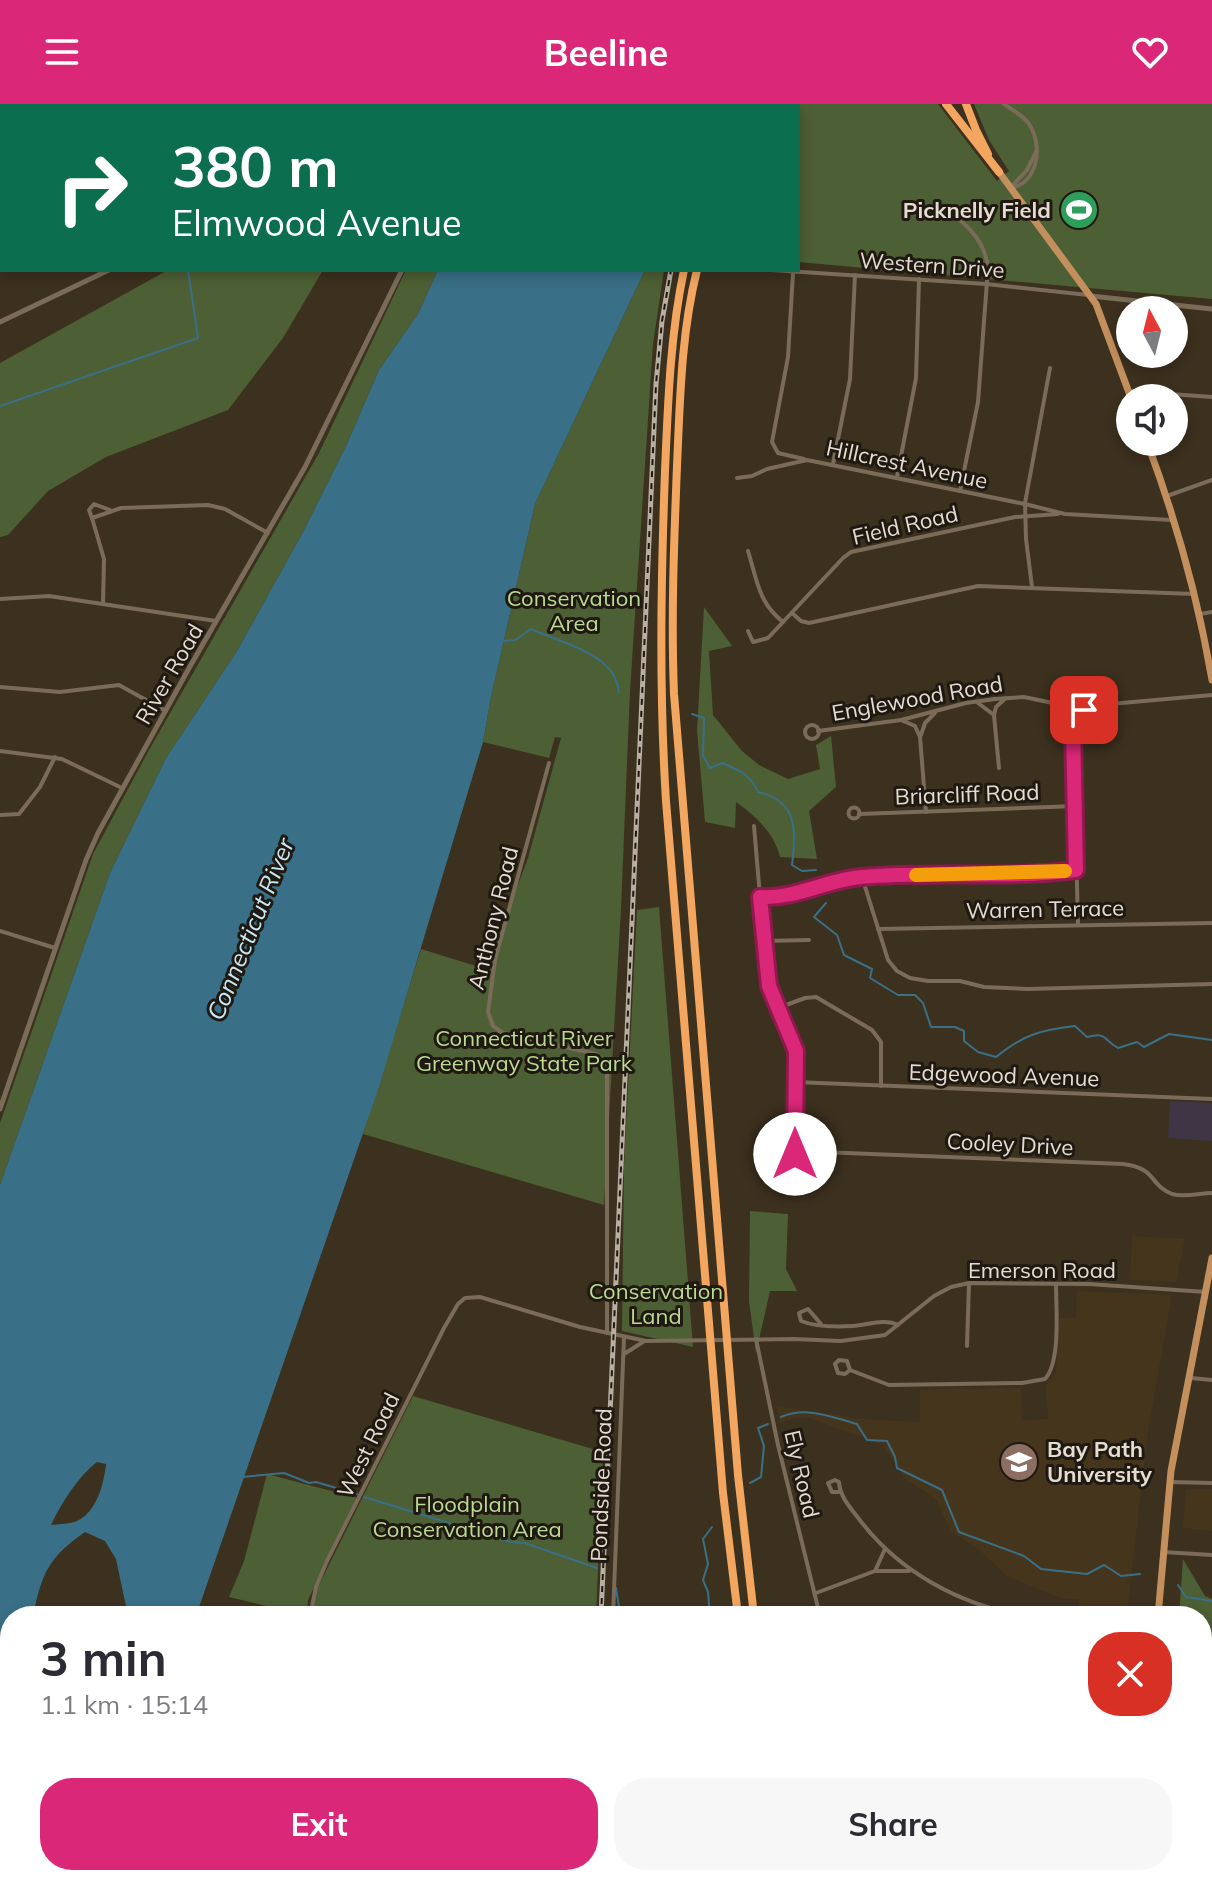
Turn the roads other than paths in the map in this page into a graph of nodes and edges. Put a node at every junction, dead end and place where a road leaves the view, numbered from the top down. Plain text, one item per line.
1 (946, 104) edge
2 (966, 104) edge
3 (1004, 104) edge
4 (999, 172) junction
5 (1011, 188) junction
6 (951, 212) dead end
7 (105, 272) edge
8 (401, 272) edge
9 (684, 272) edge
10 (697, 272) edge
11 (793, 272) joint
12 (855, 275) junction
13 (919, 279) junction
14 (986, 281) junction
15 (1090, 296) junction
16 (1212, 309) edge
17 (0, 322) edge
18 (1050, 368) dead end
19 (1126, 384) edge
20 (1188, 396) edge
21 (1212, 397) edge
22 (1152, 456) edge
23 (807, 460) junction
24 (833, 464) junction
25 (897, 477) junction
26 (737, 478) dead end
27 (1212, 480) edge
28 (960, 491) junction
29 (1167, 496) junction
30 (1025, 504) junction
31 (112, 511) junction
32 (1065, 514) junction
33 (1025, 516) junction
34 (92, 518) junction
35 (1174, 519) junction
36 (268, 533) junction
37 (748, 551) dead end
38 (1032, 587) junction
39 (1195, 594) junction
40 (0, 599) edge
41 (103, 604) junction
42 (1212, 612) edge
43 (792, 613) junction
44 (1200, 614) junction
45 (218, 621) junction
46 (783, 622) junction
47 (748, 631) dead end
48 (1212, 680) edge
49 (0, 687) edge
50 (1212, 695) edge
51 (1006, 698) junction
52 (974, 701) junction
53 (1053, 703) junction
54 (1091, 705) junction
55 (166, 711) junction
56 (938, 711) junction
57 (994, 715) junction
58 (901, 720) junction
59 (1073, 728) junction
60 (818, 731) dead end
61 (920, 737) junction
62 (0, 751) edge
63 (55, 757) junction
64 (549, 763) dead end
65 (999, 768) dead end
66 (123, 789) junction
67 (1076, 806) junction
68 (926, 812) junction
69 (859, 814) dead end
70 (0, 815) edge
71 (754, 826) dead end
72 (1076, 870) junction
73 (862, 877) junction
74 (760, 897) junction
75 (1212, 923) edge
76 (1078, 925) junction
77 (878, 929) junction
78 (0, 931) edge
79 (809, 940) dead end
80 (763, 941) junction
81 (56, 948) junction
82 (1212, 984) edge
83 (778, 1008) junction
84 (795, 1082) junction
85 (881, 1086) junction
86 (1212, 1099) edge
87 (0, 1109) edge
88 (795, 1151) junction
89 (801, 1175) dead end
90 (1212, 1193) edge
91 (1212, 1258) edge
92 (969, 1283) junction
93 (1056, 1284) junction
94 (1209, 1293) edge
95 (469, 1297) joint
96 (821, 1324) junction
97 (898, 1325) junction
98 (607, 1333) junction
99 (624, 1337) junction
100 (756, 1339) junction
101 (646, 1341) junction
102 (967, 1346) dead end
103 (622, 1356) junction
104 (850, 1370) dead end
105 (1188, 1378) junction
106 (1212, 1380) edge
107 (1170, 1482) junction
108 (1212, 1483) edge
109 (840, 1492) dead end
110 (885, 1549) junction
111 (1162, 1552) junction
112 (1212, 1555) edge
113 (875, 1571) junction
114 (911, 1571) junction
115 (816, 1593) junction
116 (312, 1606) edge
117 (613, 1606) edge
118 (737, 1606) edge
119 (753, 1606) edge
120 (818, 1606) edge
121 (988, 1606) edge
122 (1159, 1606) edge

1 - 4 highway
2 - 4 highway
3 - 5 street
4 - 5 main road
5 - 15 main road
6 - 14 street
7 - 17 street
8 - 36 street, River Road
9 - 118 highway
10 - 119 highway
11 - 12 street, Western Drive
11 - 23 street
12 - 13 street, Western Drive
12 - 24 street
13 - 14 street, Western Drive
13 - 25 street
14 - 15 street, Western Drive
14 - 28 street
15 - 16 street
15 - 19 main road
18 - 30 street
20 - 21 street
22 - 29 main road
23 - 24 street, Hillcrest Avenue
23 - 26 street, Hillcrest Avenue
24 - 25 street, Hillcrest Avenue
25 - 28 street, Hillcrest Avenue
27 - 29 street
28 - 30 street, Hillcrest Avenue
29 - 35 main road
30 - 32 street, Field Road
30 - 33 street
31 - 34 street
31 - 34 street
31 - 36 street
32 - 33 street, Field Road
32 - 35 street, Field Road
33 - 38 street
33 - 43 street, Field Road
34 - 41 street
35 - 39 main road
36 - 45 street, River Road
37 - 46 street
38 - 39 street
38 - 43 street
39 - 44 main road
40 - 41 street
41 - 45 street
42 - 44 street
43 - 46 street, Field Road
44 - 48 main road
45 - 55 street, River Road
46 - 47 street, Field Road
49 - 55 street
50 - 54 street, Englewood Road
51 - 52 street, Englewood Road
51 - 53 street, Englewood Road
51 - 57 street
52 - 56 street, Englewood Road
52 - 57 street
53 - 54 street, Englewood Road
53 - 59 street
54 - 59 street
55 - 66 street, River Road
56 - 58 street, Englewood Road
56 - 61 street
57 - 65 street
58 - 60 street, Englewood Road
58 - 61 street
59 - 67 street
61 - 68 street
62 - 63 street
63 - 66 street
63 - 70 street
64 - 98 street, Anthony Road
66 - 81 street, River Road
67 - 68 street, Briarcliff Road
67 - 72 street
68 - 69 street, Briarcliff Road
71 - 74 street
72 - 73 street
72 - 76 street
73 - 74 street
73 - 77 street
74 - 80 street
75 - 76 street, Warren Terrace
76 - 77 street, Warren Terrace
77 - 82 street
78 - 81 street
79 - 80 street
80 - 83 street
81 - 87 street, River Road
83 - 84 street
83 - 85 street
84 - 85 street, Edgewood Avenue
84 - 88 street
85 - 86 street, Edgewood Avenue
88 - 89 street
88 - 90 street, Cooley Drive
91 - 94 main road
92 - 93 street, Emerson Road
92 - 97 street, Emerson Road
92 - 102 street
93 - 94 street, Emerson Road
93 - 104 street
94 - 105 main road
95 - 98 street, Emerson Road
95 - 116 street, West Road
96 - 96 street
96 - 97 street
97 - 100 street, Emerson Road
98 - 99 street, Emerson Road
99 - 101 street, Emerson Road
99 - 103 street, Pondside Road
100 - 101 street, Emerson Road
100 - 115 street, Ely Road
101 - 103 street
103 - 117 street, Pondside Road
105 - 106 street
105 - 107 main road
107 - 108 street
107 - 111 main road
109 - 110 street
110 - 113 street
110 - 114 street
111 - 112 street
111 - 122 main road
113 - 114 street
113 - 115 street
114 - 121 street
115 - 120 street, Ely Road

